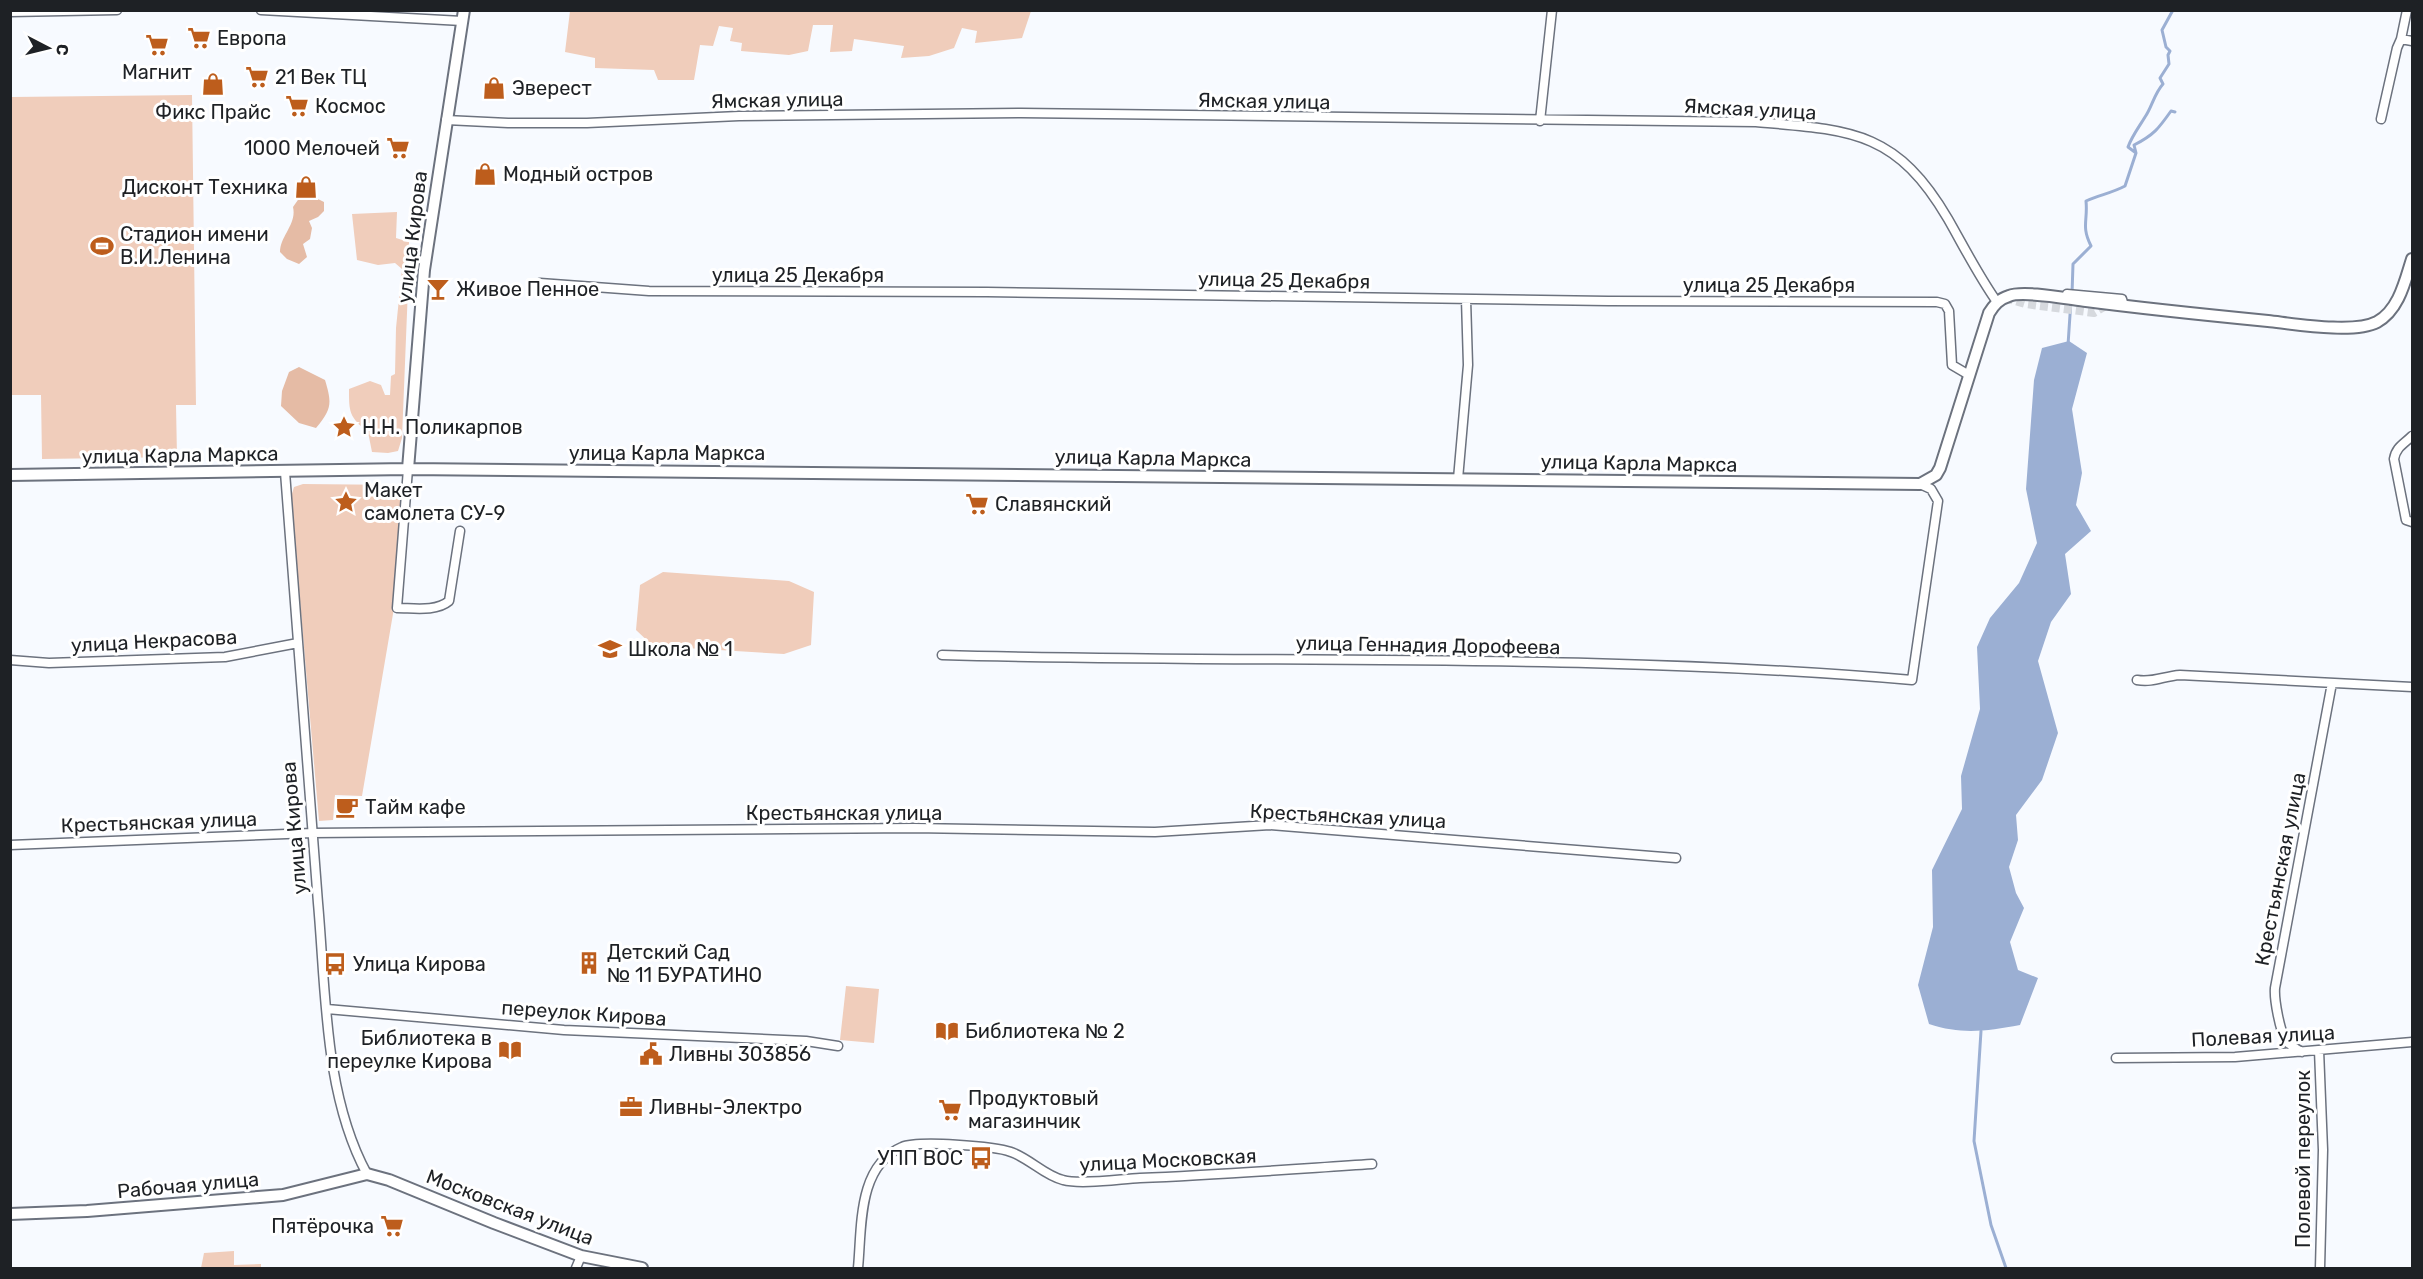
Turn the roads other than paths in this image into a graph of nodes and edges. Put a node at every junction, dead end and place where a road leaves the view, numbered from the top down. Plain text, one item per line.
1 (117, 10) edge
2 (261, 10) edge
3 (1552, 10) edge
4 (2407, 10) edge
5 (10, 12) edge
6 (463, 16) edge
7 (2402, 39) junction
8 (2412, 41) edge
9 (2381, 118) dead end
10 (446, 120) junction
11 (1540, 121) junction
12 (2412, 259) edge
13 (540, 283) dead end
14 (1466, 299) junction
15 (1997, 302) junction
16 (1969, 375) junction
17 (2412, 436) edge
18 (408, 469) junction
19 (285, 472) junction
20 (10, 475) edge
21 (1458, 479) junction
22 (1920, 484) junction
23 (2412, 522) edge
24 (460, 531) dead end
25 (298, 643) junction
26 (942, 655) dead end
27 (10, 660) edge
28 (2137, 680) dead end
29 (2332, 683) junction
30 (2412, 687) edge
31 (312, 833) junction
32 (10, 845) edge
33 (1676, 858) dead end
34 (327, 1009) junction
35 (2412, 1042) edge
36 (838, 1046) dead end
37 (2319, 1050) junction
38 (2302, 1052) junction
39 (2116, 1058) dead end
40 (1372, 1164) dead end
41 (367, 1174) junction
42 (10, 1214) edge
43 (581, 1256) junction
44 (576, 1269) edge
45 (642, 1269) edge
46 (858, 1269) edge
47 (2320, 1269) edge

1 - 5 street
2 - 6 street
3 - 11 street
4 - 7 street
6 - 10 street, улица Кирова
7 - 8 street
7 - 9 street
10 - 11 street, Ямская улица
10 - 18 street, улица Кирова
11 - 15 street, Ямская улица
12 - 15 street
13 - 14 street, улица 25 Декабря
14 - 16 street, улица 25 Декабря
14 - 21 street
15 - 16 street
16 - 22 street
17 - 23 street
18 - 19 street, улица Карла Маркса
18 - 21 street, улица Карла Маркса
18 - 24 street
19 - 20 street, улица Карла Маркса
19 - 25 street, улица Кирова
21 - 22 street, улица Карла Маркса
22 - 26 street, улица Геннадия Дорофеева
25 - 27 street, улица Некрасова
25 - 31 street, улица Кирова
28 - 29 street
29 - 30 street
29 - 38 street, Крестьянская улица
31 - 32 street, Крестьянская улица
31 - 33 street, Крестьянская улица
31 - 34 street, улица Кирова
34 - 36 street, переулок Кирова
34 - 41 street, улица Кирова
35 - 37 street, Полевая улица
37 - 38 street, Полевая улица
37 - 47 street, Полевой переулок
38 - 39 street, Полевая улица
40 - 46 street, улица Московская
41 - 42 street, Рабочая улица
41 - 43 street, Московская улица
43 - 44 street
43 - 45 street, Московская улица

